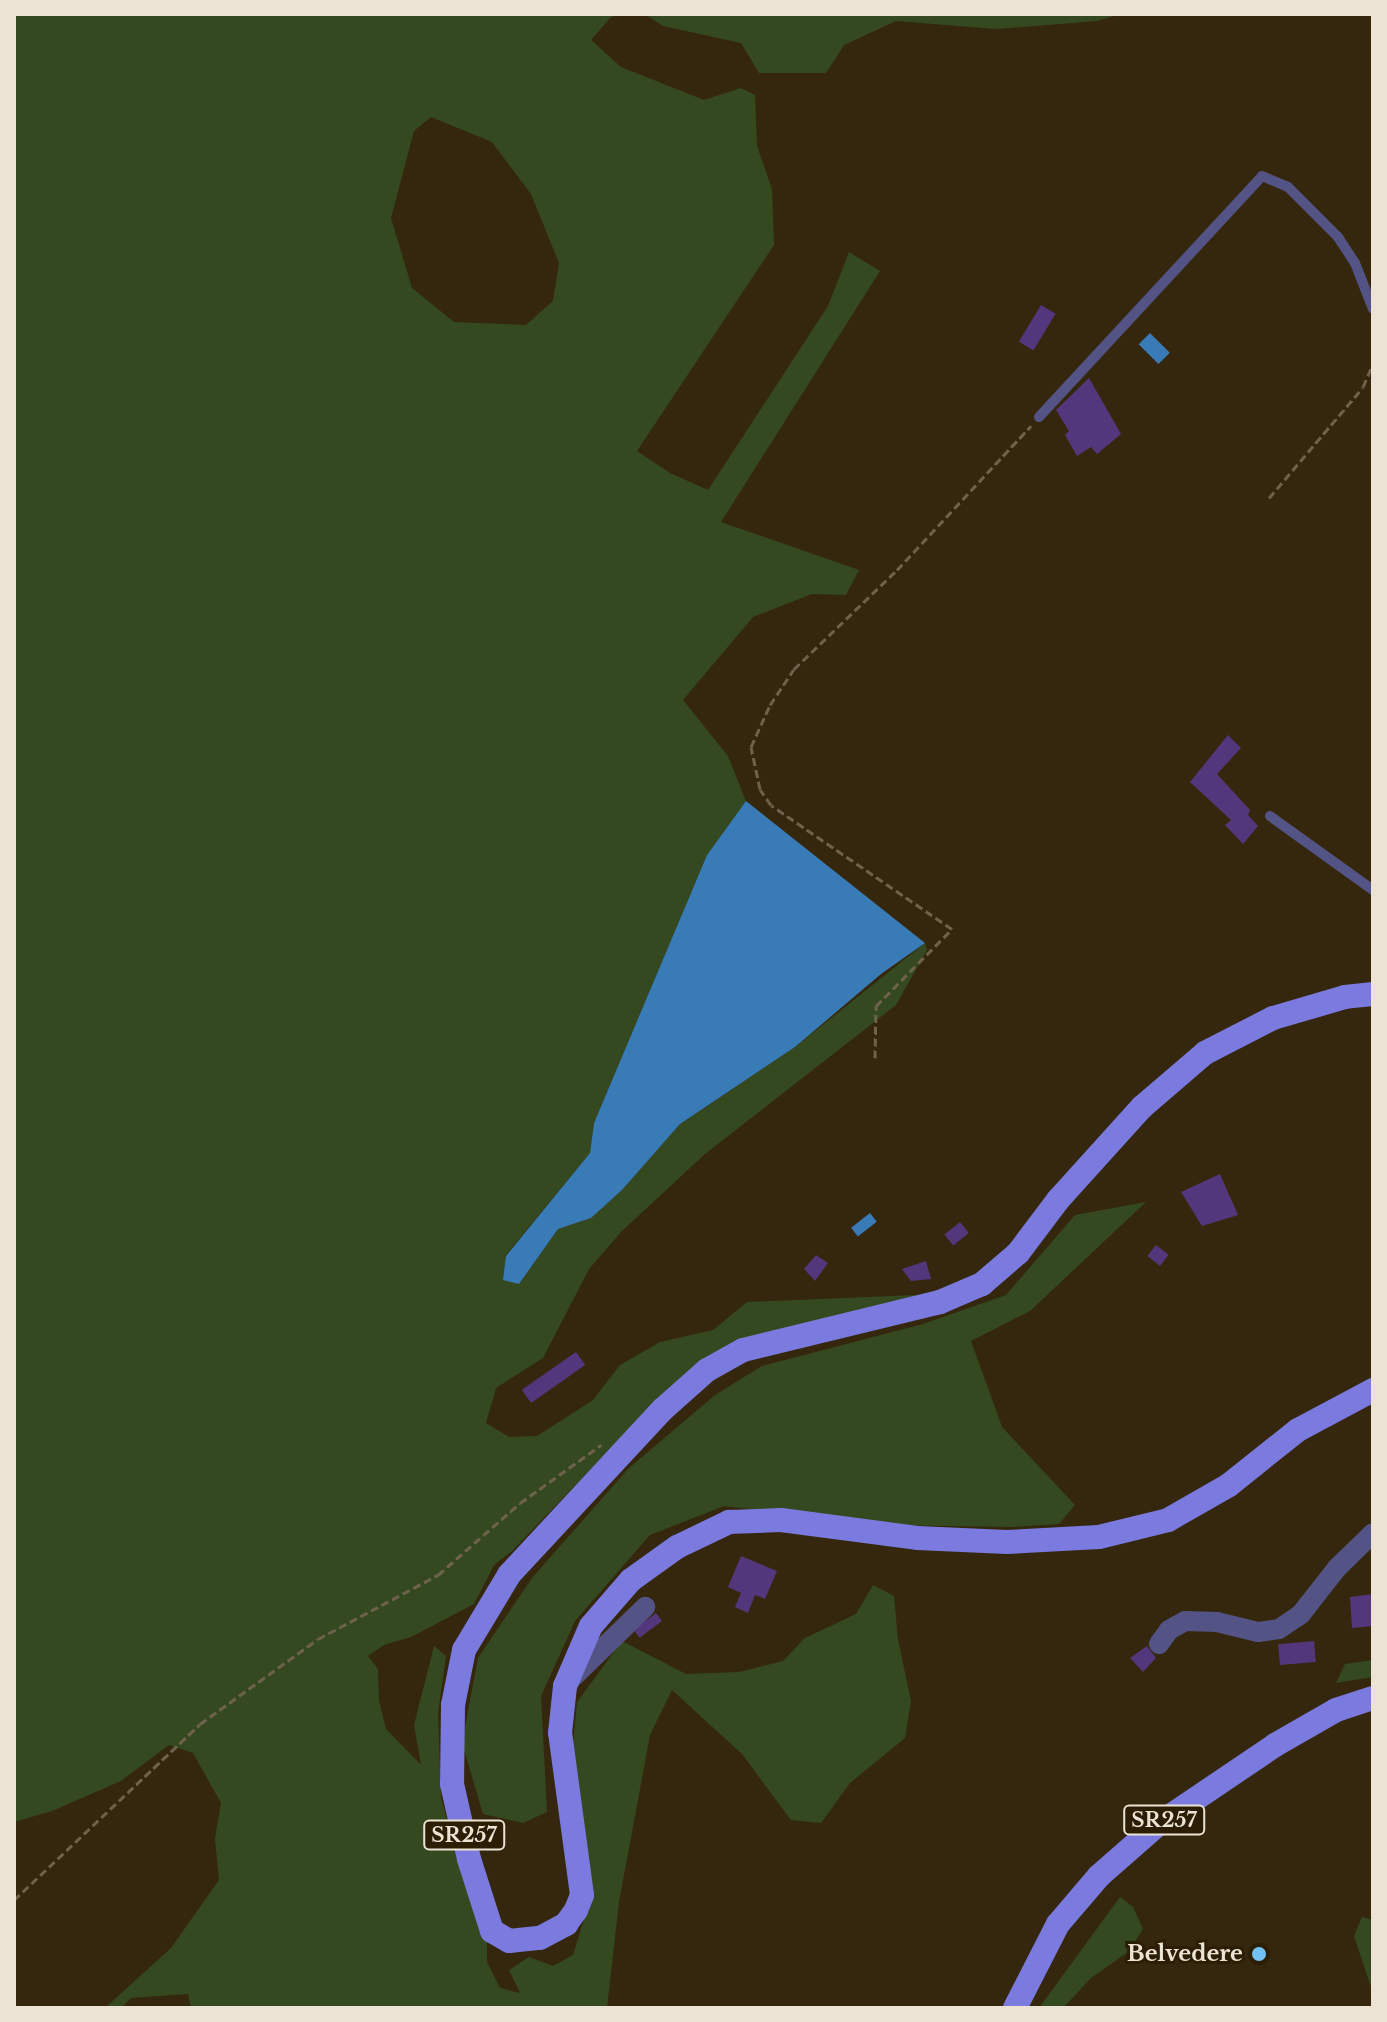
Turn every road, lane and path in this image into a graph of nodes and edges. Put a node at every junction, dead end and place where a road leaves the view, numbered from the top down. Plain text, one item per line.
1 (1373, 309) edge
2 (1373, 364) edge
3 (1039, 417) joint
4 (1269, 498) dead end
5 (1270, 816) dead end
6 (1373, 890) edge
7 (1373, 994) edge
8 (875, 1058) dead end
9 (1373, 1390) edge
10 (607, 1440) dead end
11 (1373, 1533) edge
12 (645, 1607) dead end
13 (1159, 1644) dead end
14 (565, 1686) junction
15 (1373, 1698) edge
16 (14, 1900) edge
17 (1015, 2008) edge

1 - 3 lane
2 - 4 path
3 - 8 path
5 - 6 lane
7 - 14 main road, SR257
9 - 14 main road, SR257
10 - 16 path
11 - 13 street
12 - 14 street
15 - 17 main road, SR257

